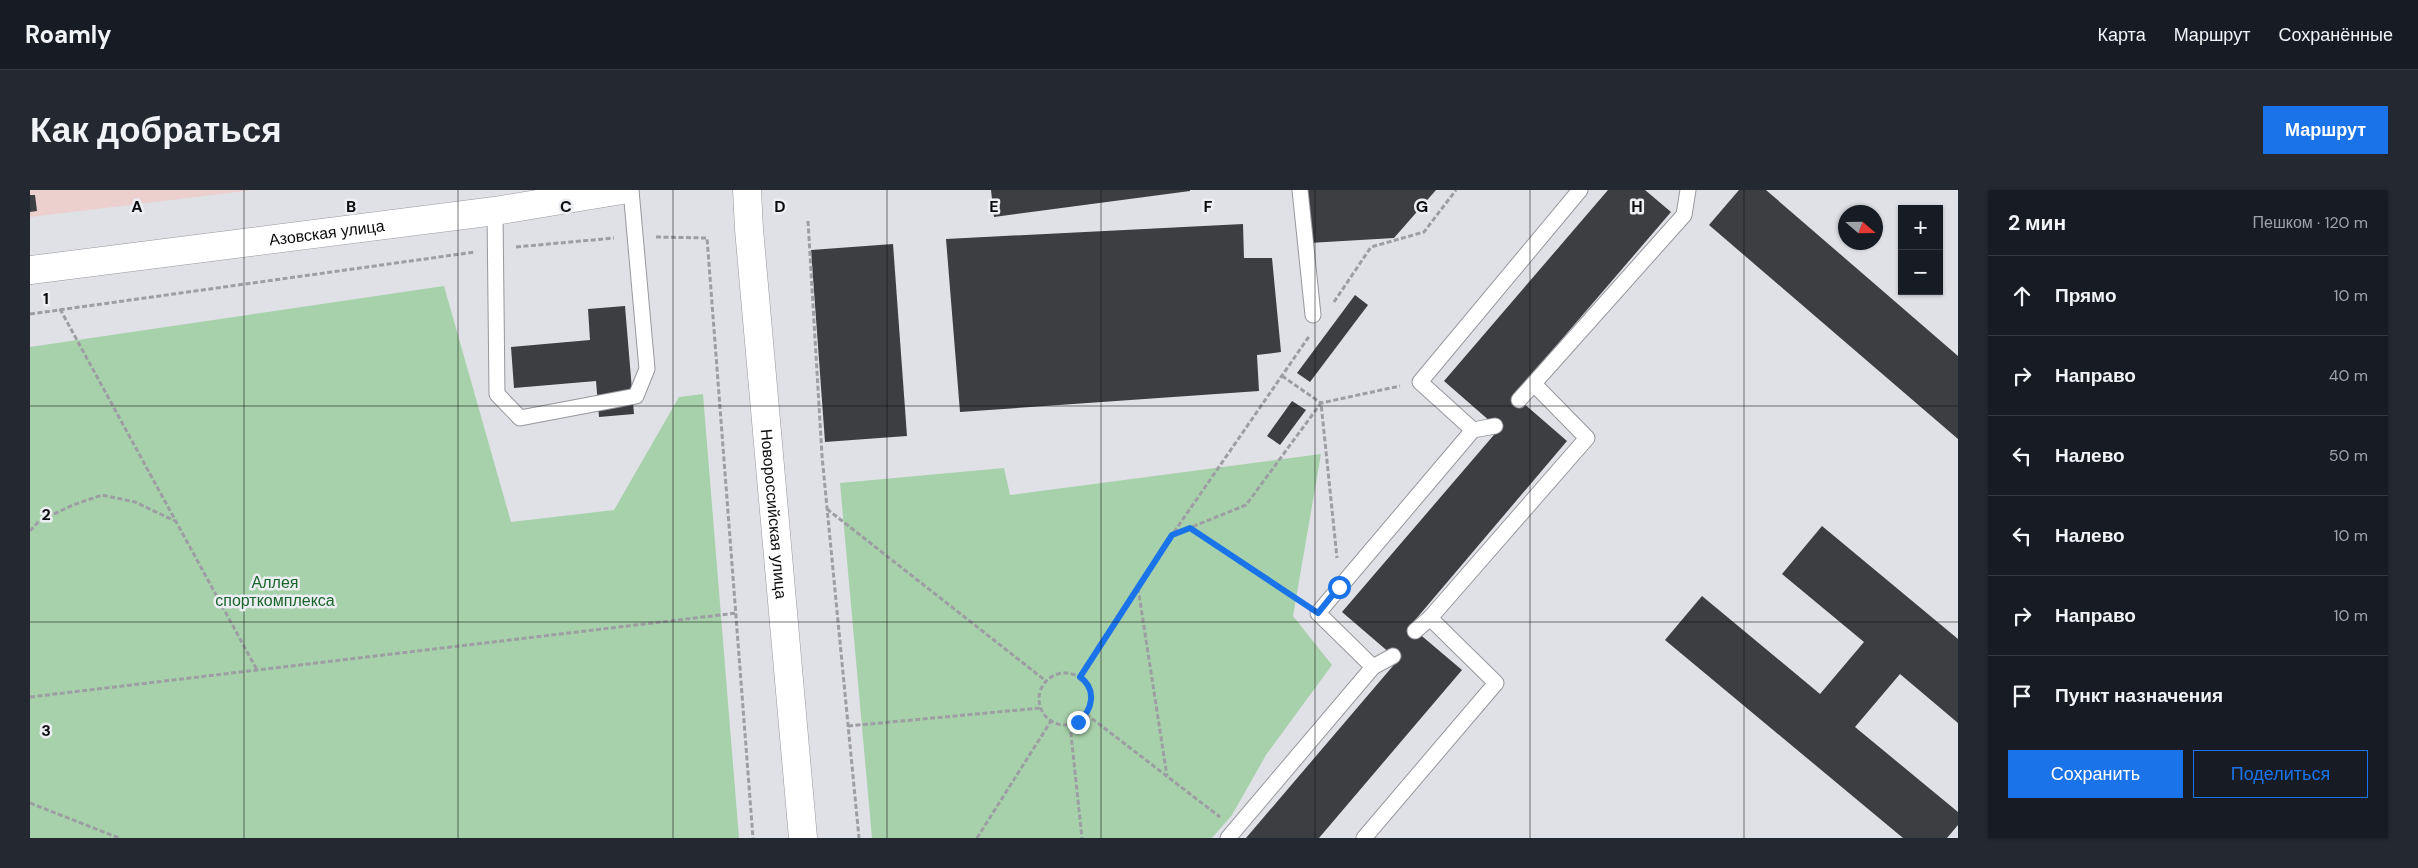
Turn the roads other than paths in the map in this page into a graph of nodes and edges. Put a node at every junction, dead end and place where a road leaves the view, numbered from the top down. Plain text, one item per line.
1 (622, 190) edge
2 (631, 190) edge
3 (747, 190) edge
4 (1300, 190) edge
5 (1580, 190) edge
6 (1688, 190) edge
7 (495, 211) junction
8 (30, 270) edge
9 (1314, 322) road end
10 (1534, 384) junction
11 (1519, 400) dead end
12 (1495, 426) dead end
13 (1473, 430) junction
14 (1430, 618) junction
15 (1415, 631) dead end
16 (1393, 656) dead end
17 (1372, 667) junction
18 (1232, 834) edge
19 (803, 838) edge
20 (1364, 838) edge

1 - 7 main road, Азовская улица
2 - 7 lane
3 - 19 main road, Новороссийская улица
4 - 9 lane
5 - 13 lane
6 - 10 lane
7 - 8 main road, Азовская улица
10 - 11 lane
10 - 14 lane
12 - 13 lane
13 - 17 lane
14 - 15 lane
14 - 20 lane
16 - 17 lane
17 - 18 lane

